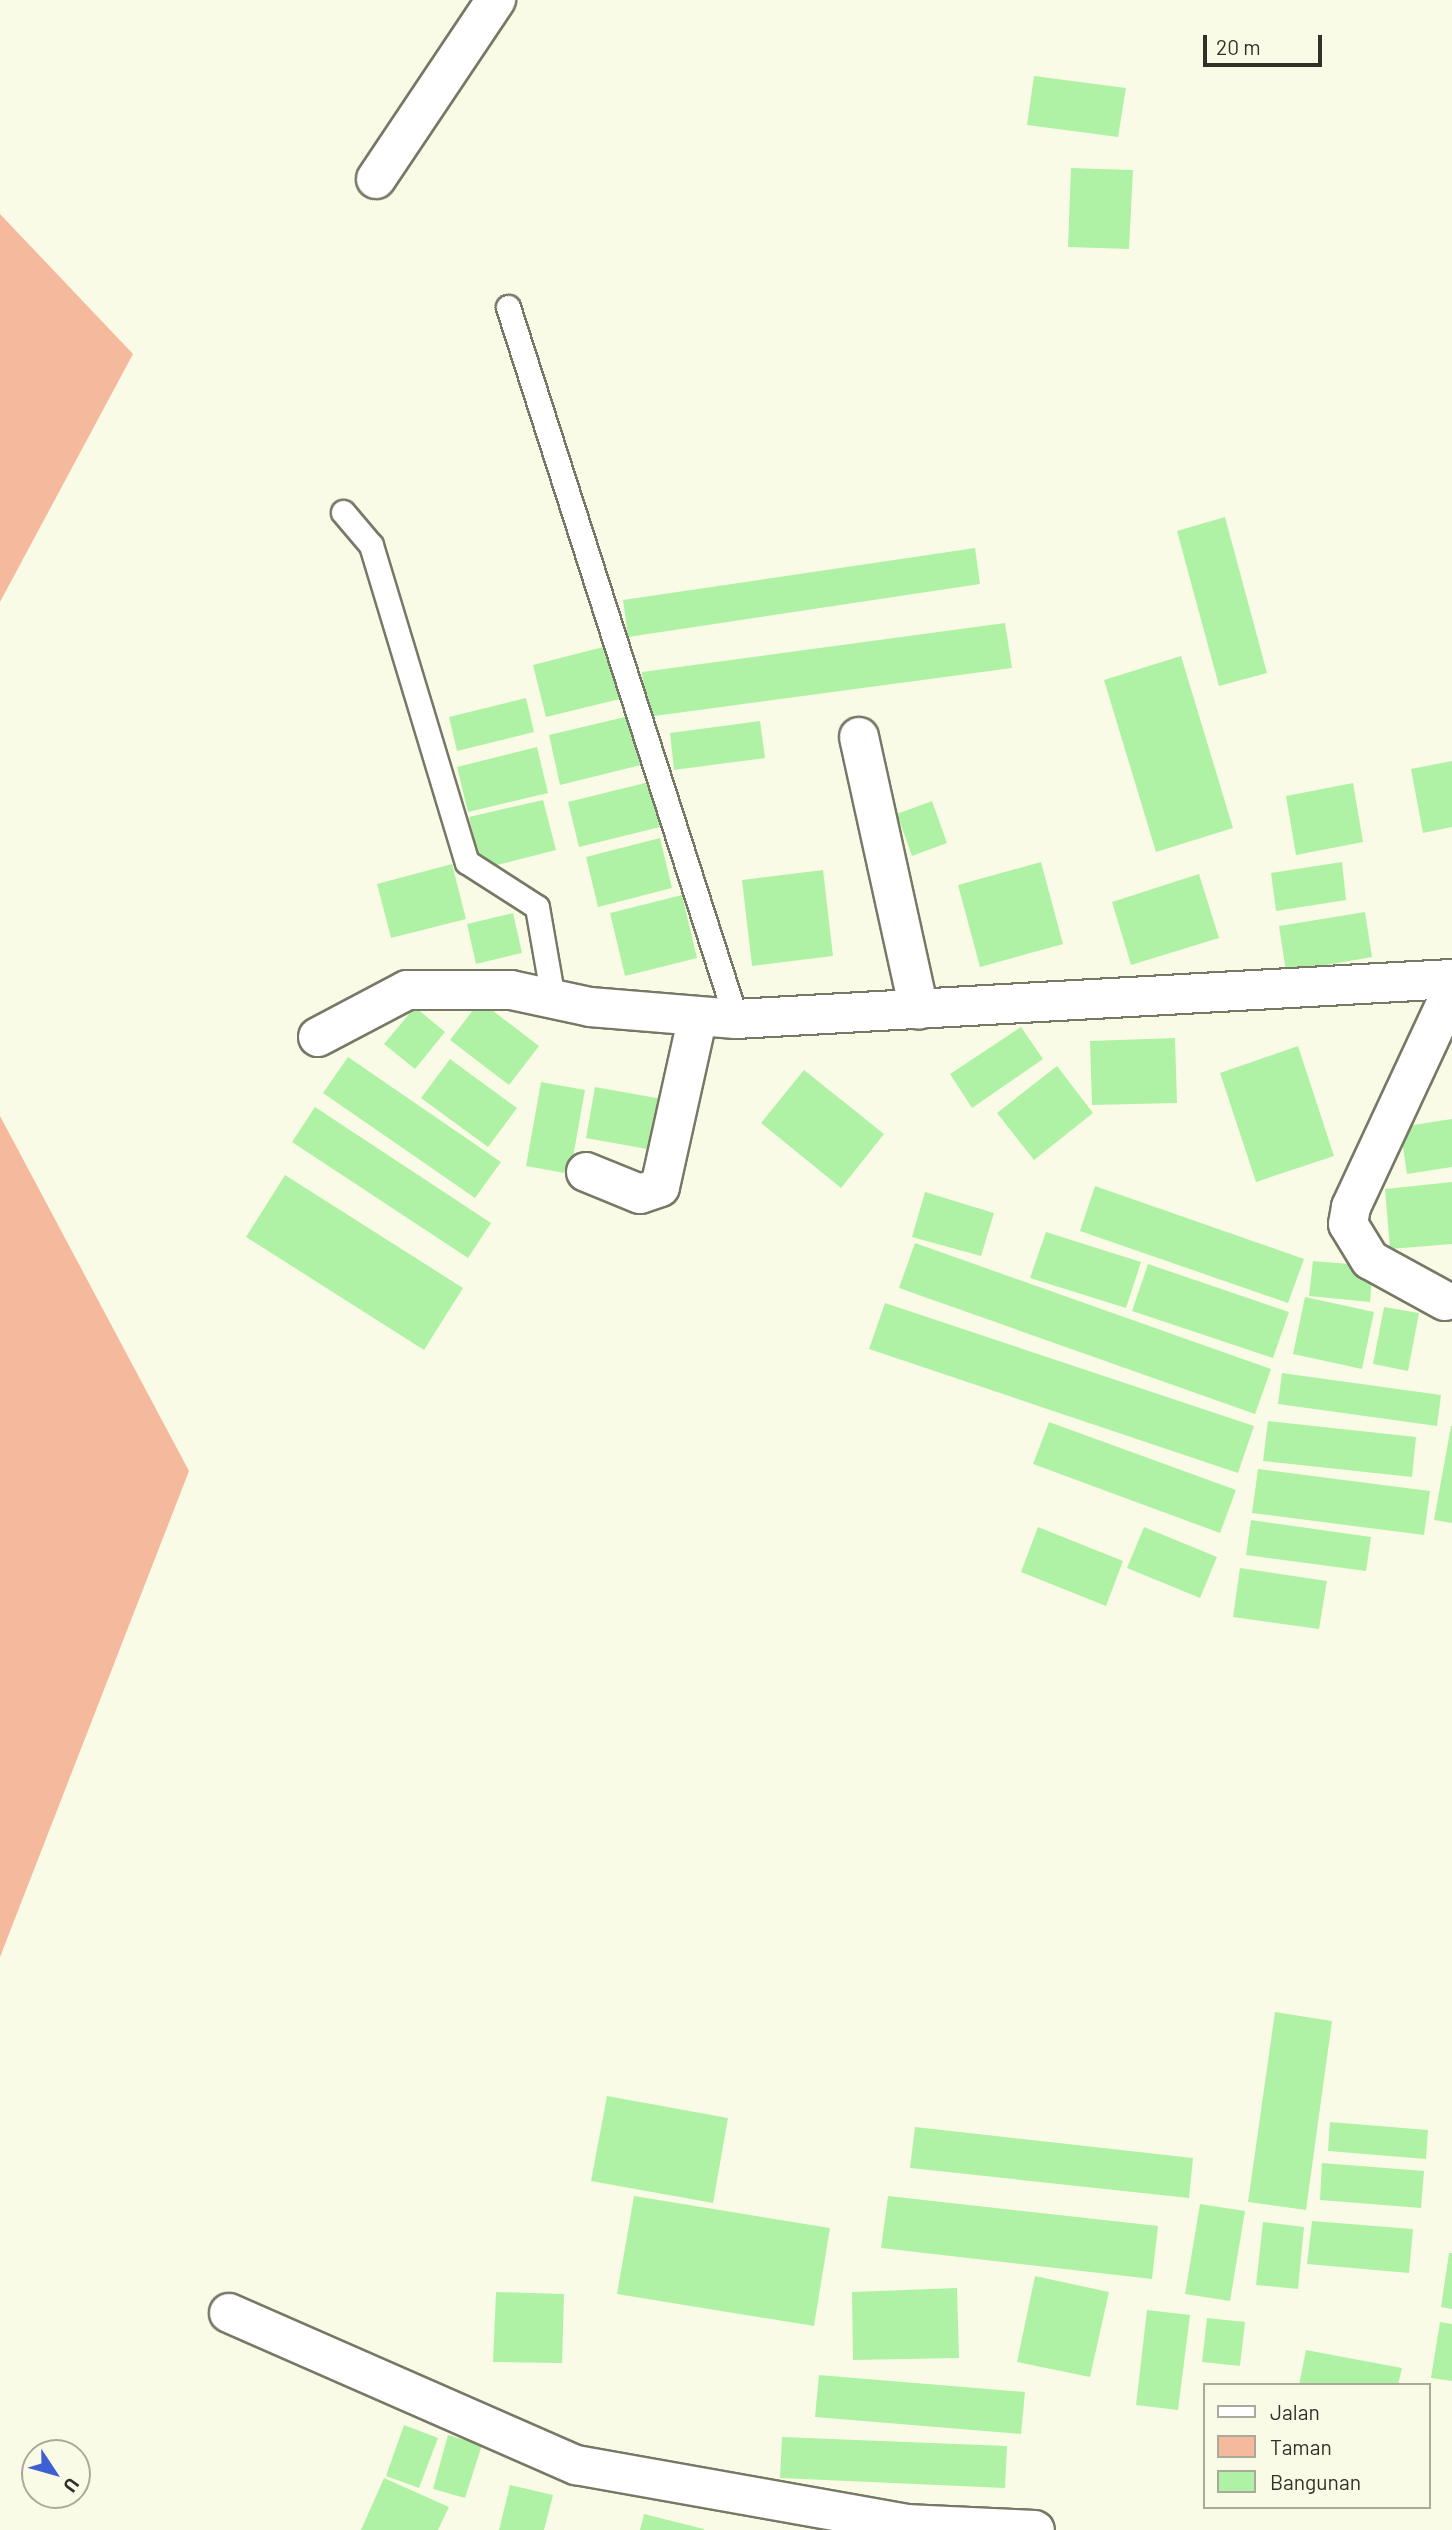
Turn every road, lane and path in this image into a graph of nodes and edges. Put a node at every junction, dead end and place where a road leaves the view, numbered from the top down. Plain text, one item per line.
1 (496, 0) edge
2 (376, 179) dead end
3 (508, 307) dead end
4 (343, 512) dead end
5 (859, 737) dead end
6 (1452, 979) edge
7 (1452, 990) edge
8 (553, 999) junction
9 (919, 1009) junction
10 (698, 1016) junction
11 (736, 1019) junction
12 (318, 1037) dead end
13 (586, 1172) dead end
14 (1445, 1301) dead end
15 (229, 2314) dead end
16 (1035, 2530) edge

1 - 2 street
3 - 11 lane
4 - 8 lane
5 - 9 street
6 - 9 street
7 - 14 street
8 - 10 street
8 - 12 street
9 - 11 street
10 - 11 street
10 - 13 street
15 - 16 street

